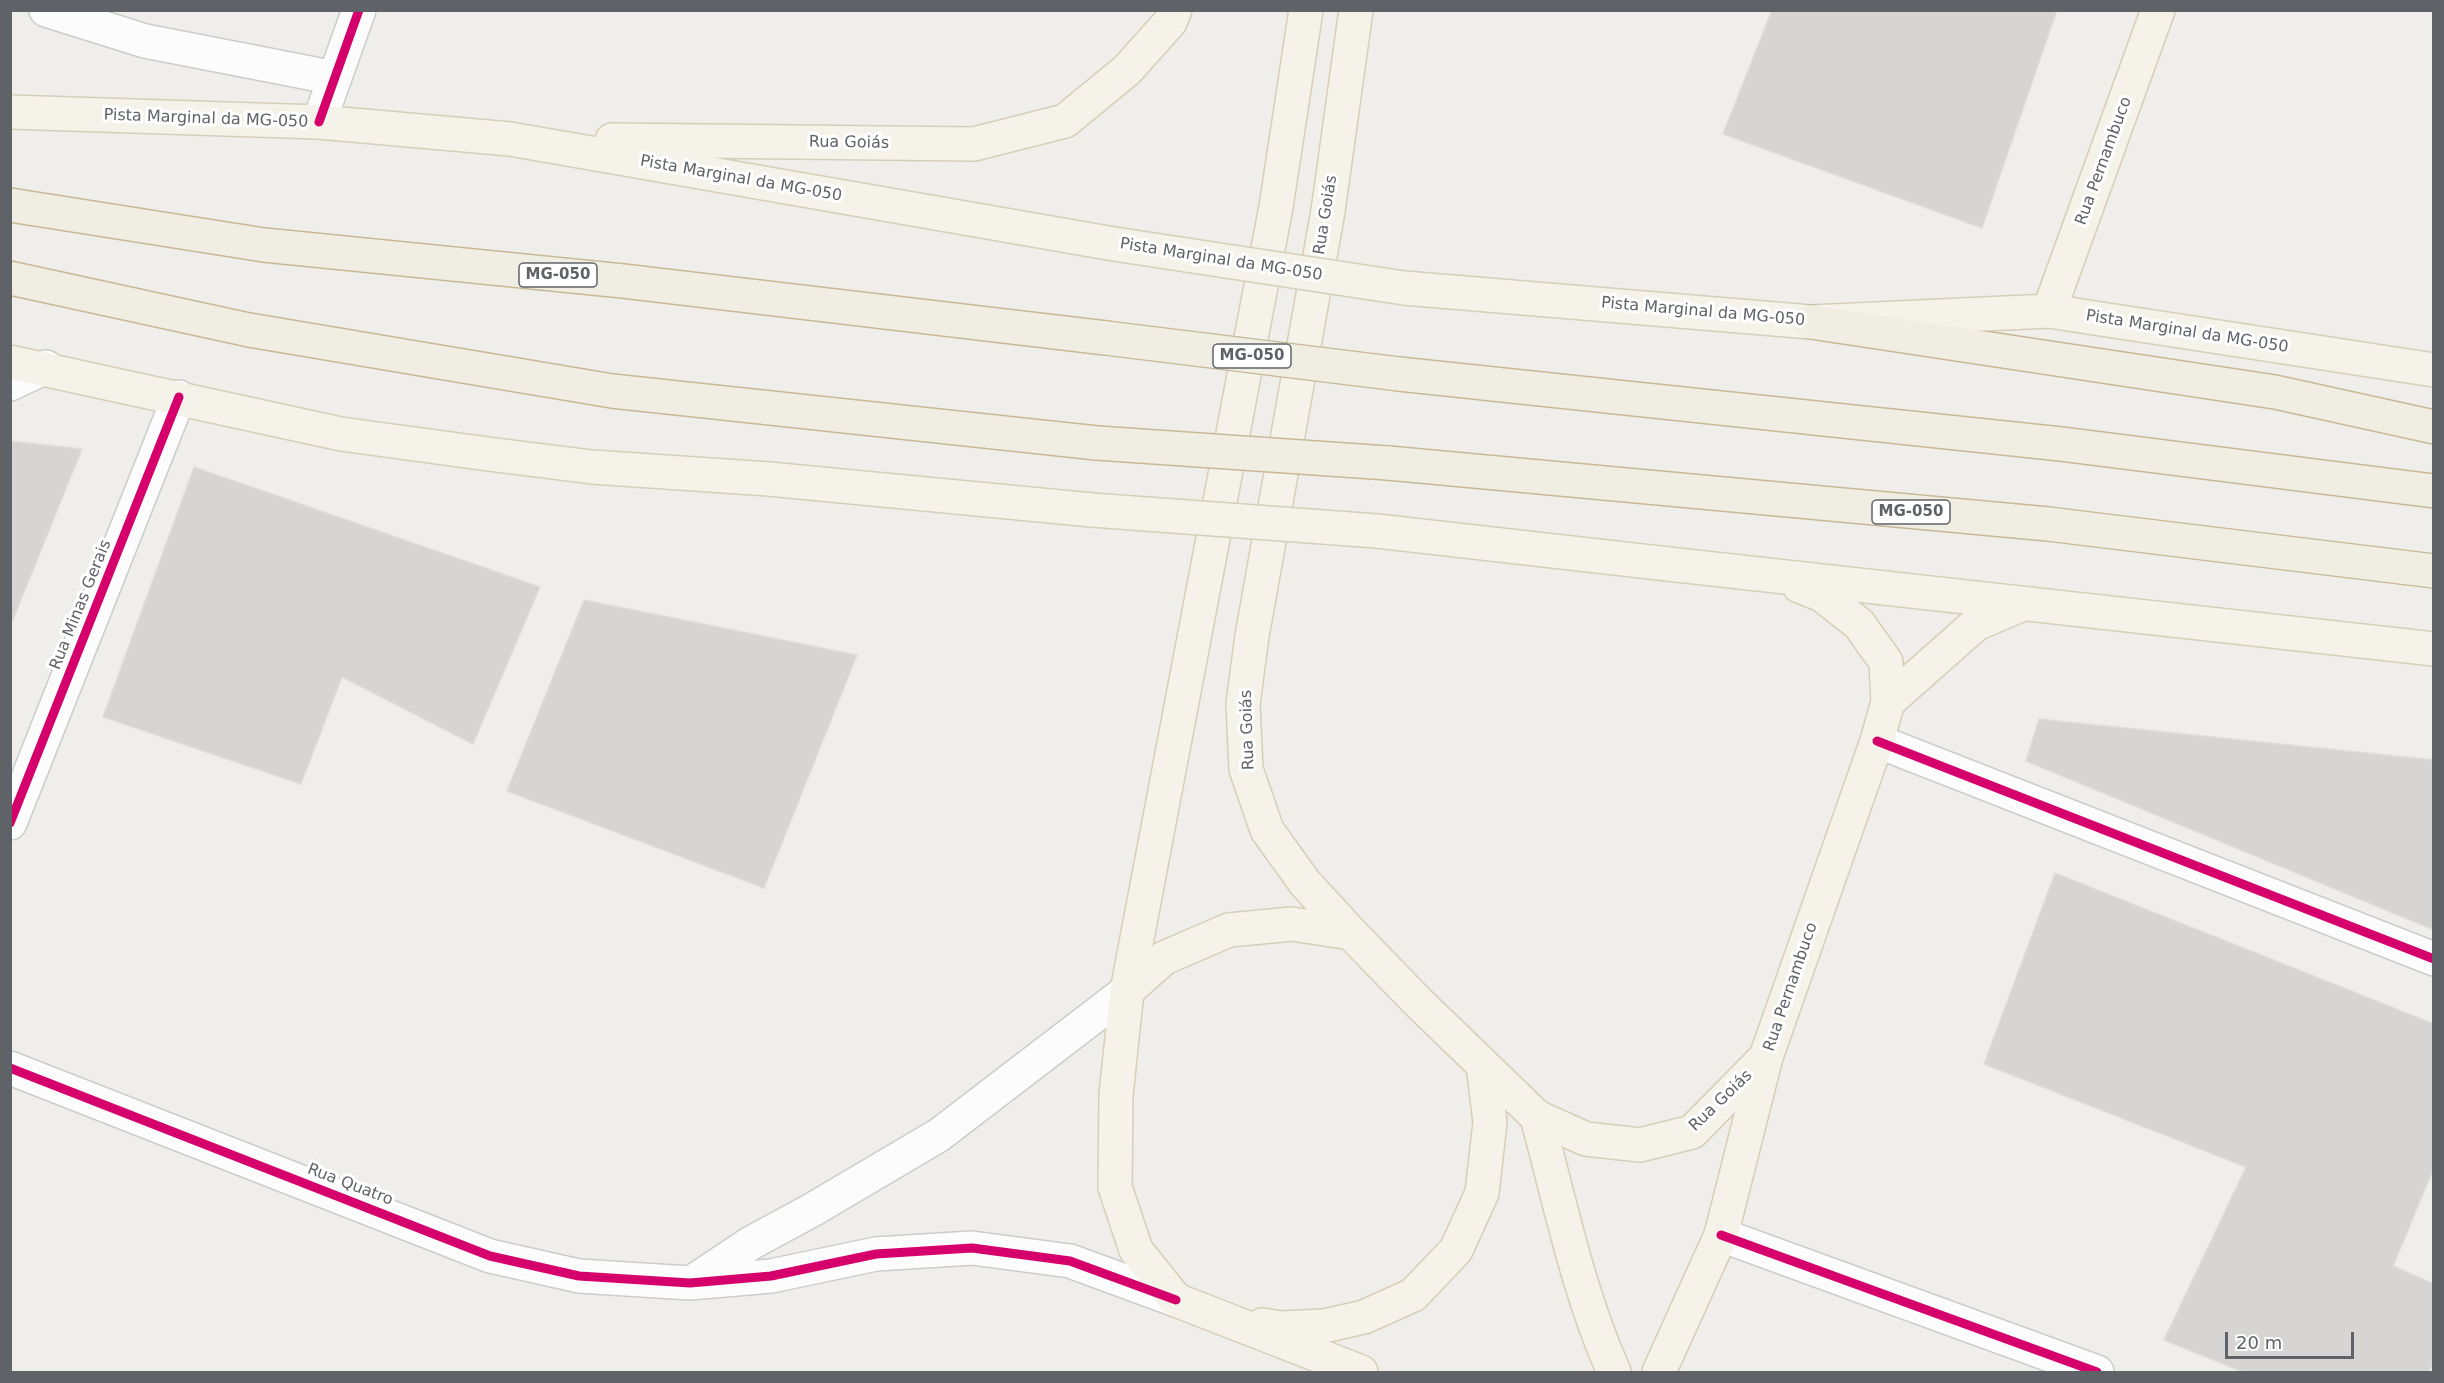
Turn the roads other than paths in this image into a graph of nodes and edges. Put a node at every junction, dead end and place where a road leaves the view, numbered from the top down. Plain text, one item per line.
1 (46, 10) edge
2 (359, 10) edge
3 (1175, 10) edge
4 (1306, 10) edge
5 (1356, 10) edge
6 (2158, 10) edge
7 (335, 78) junction
8 (10, 112) edge
9 (319, 122) junction
10 (510, 139) junction
11 (10, 205) edge
12 (10, 278) edge
13 (2049, 311) junction
14 (1811, 322) junction
15 (10, 362) edge
16 (46, 368) junction
17 (2433, 370) edge
18 (10, 384) edge
19 (179, 397) junction
20 (2433, 427) edge
21 (2433, 491) edge
22 (2433, 571) edge
23 (1778, 578) junction
24 (2028, 602) junction
25 (2433, 649) edge
26 (1888, 702) junction
27 (1877, 741) junction
28 (10, 824) edge
29 (1352, 933) junction
30 (2433, 959) edge
31 (1127, 991) junction
32 (1766, 1058) junction
33 (1483, 1065) junction
34 (10, 1068) edge
35 (1537, 1117) junction
36 (1721, 1235) junction
37 (690, 1283) junction
38 (1176, 1300) junction
39 (1225, 1319) junction
40 (1361, 1372) edge
41 (1614, 1372) edge
42 (1659, 1372) edge
43 (2097, 1372) edge

1 - 7 street
2 - 7 street
3 - 10 main road, Rua Goiás
4 - 31 main road
5 - 29 main road, Rua Goiás
6 - 13 main road, Rua Pernambuco
7 - 9 street
8 - 9 main road, Pista Marginal da MG-050
9 - 10 main road, Pista Marginal da MG-050
10 - 14 main road, Pista Marginal da MG-050, bridge
11 - 21 highway, MG-050, bridge
12 - 22 highway, MG-050, bridge
13 - 14 main road, Pista Marginal da MG-050
13 - 17 main road, Pista Marginal da MG-050
14 - 20 highway
15 - 16 main road
16 - 18 street
16 - 19 main road
19 - 23 main road, bridge
19 - 28 street, Rua Minas Gerais
23 - 24 main road
23 - 26 main road, Rua Pernambuco
24 - 25 main road
24 - 26 main road
26 - 27 main road, Rua Pernambuco
27 - 30 street
27 - 32 main road, Rua Pernambuco
29 - 31 main road
29 - 33 main road, Rua Goiás
31 - 37 street
31 - 38 main road
32 - 35 main road, Rua Goiás
32 - 36 main road, Rua Pernambuco
33 - 35 main road, Rua Goiás
33 - 39 main road
34 - 37 street, Rua Quatro
35 - 41 main road
36 - 42 main road, Rua Pernambuco
36 - 43 street
37 - 38 street, Rua Quatro
38 - 39 main road
39 - 40 main road

